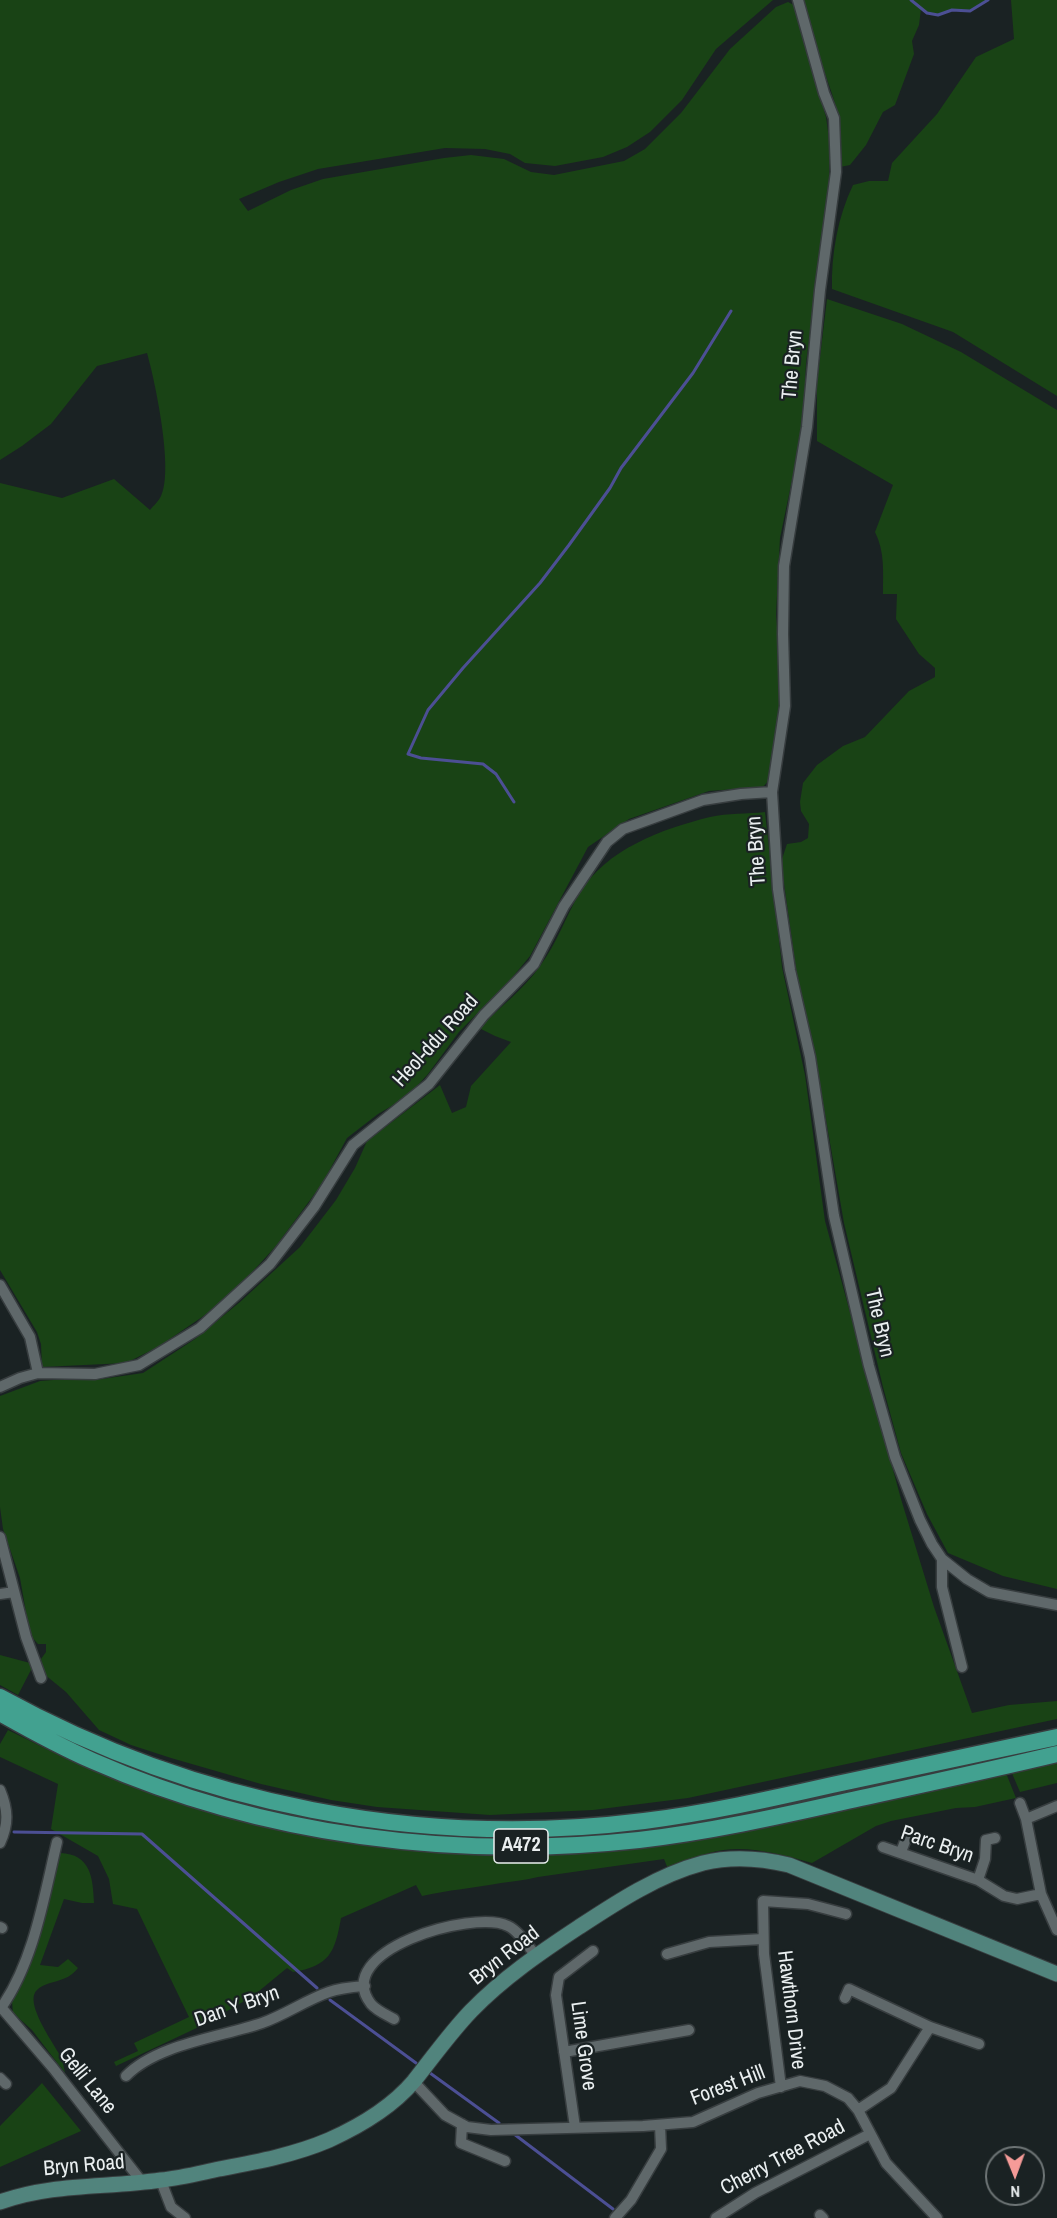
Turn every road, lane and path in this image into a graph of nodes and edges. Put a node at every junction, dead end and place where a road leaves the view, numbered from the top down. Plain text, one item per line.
1 (798, 0) edge
2 (772, 792) junction
3 (0, 1285) edge
4 (38, 1373) junction
5 (0, 1387) edge
6 (0, 1537) edge
7 (942, 1559) junction
8 (14, 1592) junction
9 (0, 1594) edge
10 (1057, 1605) edge
11 (962, 1667) dead end
12 (41, 1678) dead end
13 (0, 1697) edge
14 (0, 1713) edge
15 (1057, 1737) edge
16 (1057, 1754) edge
17 (0, 1790) edge
18 (1020, 1803) dead end
19 (1057, 1806) edge
20 (1026, 1819) junction
21 (907, 1836) dead end
22 (995, 1838) dead end
23 (57, 1842) dead end
24 (0, 1843) edge
25 (883, 1847) dead end
26 (901, 1852) junction
27 (978, 1880) junction
28 (1041, 1894) junction
29 (846, 1914) dead end
30 (1056, 1926) edge
31 (763, 1939) junction
32 (593, 1951) dead end
33 (667, 1954) dead end
34 (536, 1956) junction
35 (1057, 1974) edge
36 (365, 1986) junction
37 (845, 1998) dead end
38 (1, 2007) edge
39 (394, 2019) dead end
40 (930, 2027) junction
41 (689, 2030) dead end
42 (979, 2044) dead end
43 (564, 2052) junction
44 (126, 2076) dead end
45 (413, 2081) junction
46 (781, 2087) junction
47 (858, 2110) junction
48 (462, 2124) junction
49 (660, 2125) junction
50 (574, 2127) junction
51 (870, 2134) junction
52 (505, 2161) dead end
53 (161, 2181) junction
54 (142, 2182) junction
55 (0, 2202) edge
56 (185, 2218) edge
57 (615, 2218) edge
58 (716, 2218) edge
59 (937, 2218) edge

1 - 2 street, The Bryn
2 - 4 street, Heol-ddu Road
2 - 7 street, The Bryn
3 - 4 street
4 - 5 street
6 - 8 street
7 - 10 street, The Bryn
7 - 11 street
8 - 9 street
8 - 12 street
13 - 15 main road, A472
14 - 16 main road, A472
17 - 24 street
18 - 20 street
19 - 20 street
20 - 28 street
21 - 26 street
22 - 27 street, Parc Bryn
23 - 38 street
25 - 26 street, Parc Bryn
26 - 27 street, Parc Bryn
27 - 28 street, Parc Bryn
28 - 30 street
29 - 31 street, Hawthorn Drive
31 - 33 street
31 - 46 street, Hawthorn Drive
32 - 43 street, Lime Grove
34 - 35 street, Bryn Road
34 - 36 street
34 - 45 street, Bryn Road
36 - 39 street
36 - 44 street, Dan Y Bryn
37 - 40 street
38 - 54 street, Gelli Lane
40 - 42 street
40 - 47 street
41 - 43 street
43 - 50 street, Lime Grove
45 - 48 street, Forest Hill
45 - 53 street, Bryn Road
46 - 47 street, Forest Hill
46 - 49 street, Forest Hill
47 - 51 street, Forest Hill
48 - 50 street, Forest Hill
48 - 52 street
49 - 50 street, Forest Hill
49 - 57 street
51 - 58 street, Cherry Tree Road
51 - 59 street, Forest Hill
53 - 54 street, Bryn Road
53 - 56 street
54 - 55 street, Bryn Road

